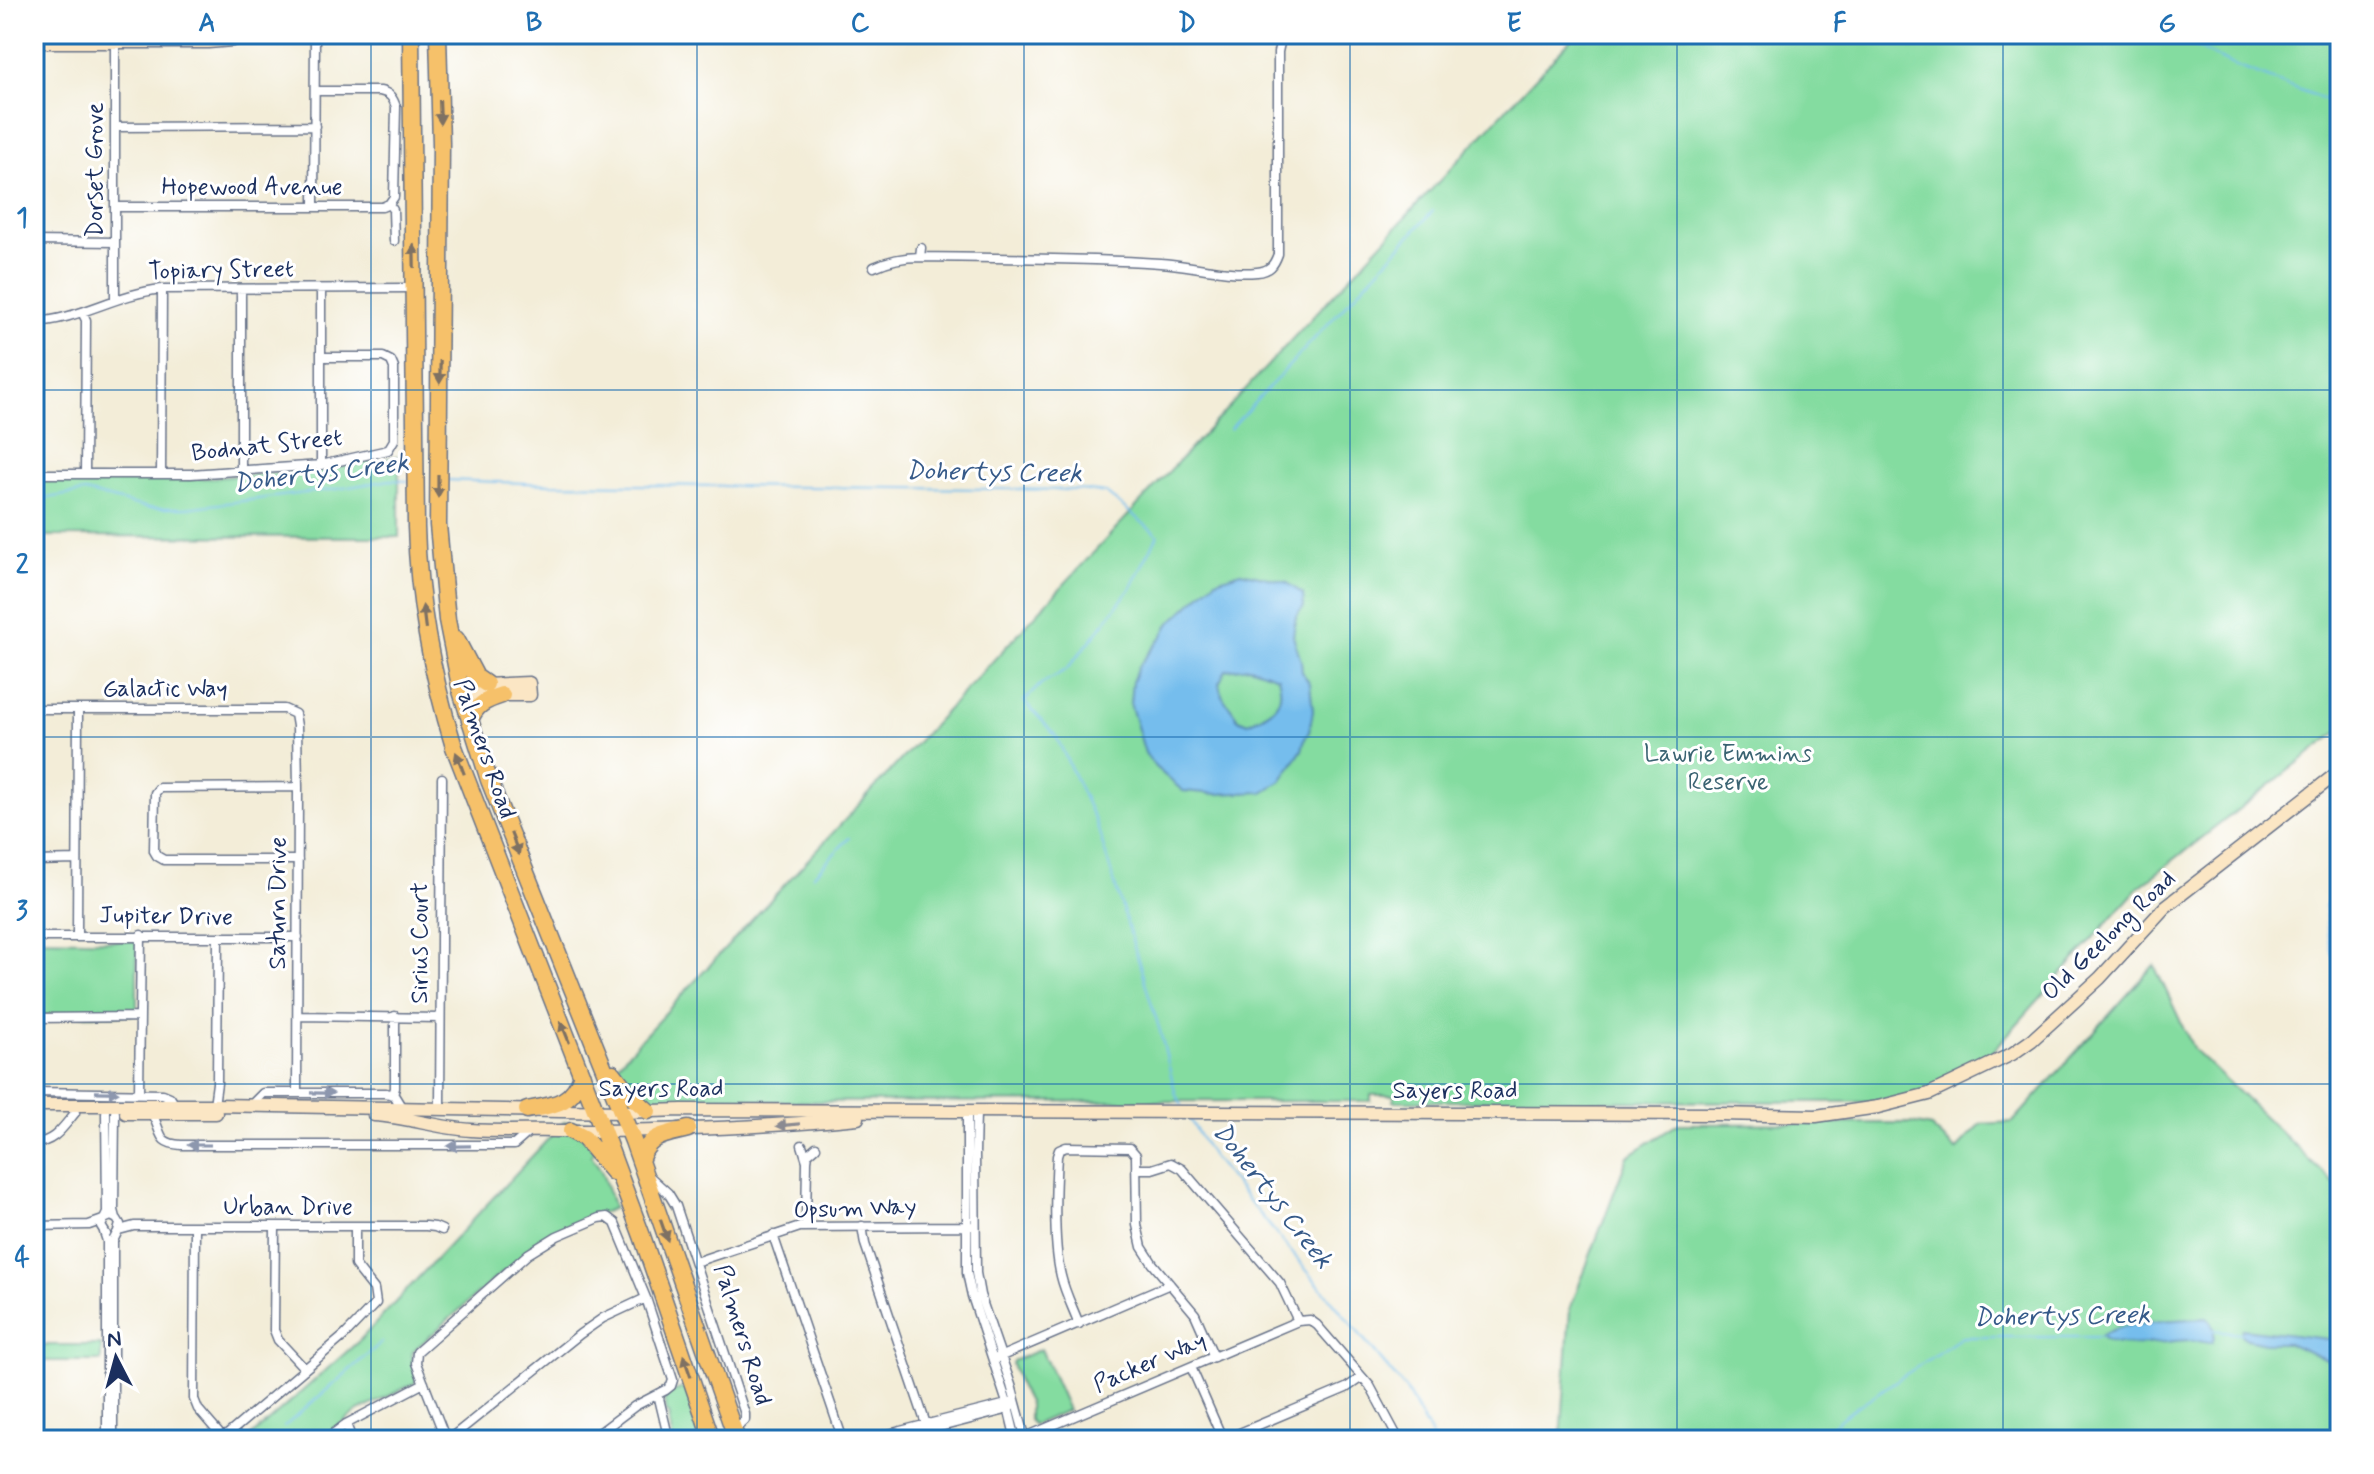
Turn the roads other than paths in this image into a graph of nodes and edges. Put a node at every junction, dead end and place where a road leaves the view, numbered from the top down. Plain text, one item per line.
1 (255, 34) edge
2 (315, 34) edge
3 (411, 34) edge
4 (438, 34) edge
5 (1282, 34) edge
6 (238, 36) edge
7 (158, 38) edge
8 (34, 42) edge
9 (115, 42) junction
10 (34, 50) edge
11 (315, 91) junction
12 (315, 126) junction
13 (115, 127) junction
14 (389, 204) junction
15 (115, 207) junction
16 (314, 207) junction
17 (34, 241) edge
18 (394, 241) dead end
19 (115, 242) junction
20 (874, 267) dead end
21 (414, 288) junction
22 (162, 289) junction
23 (241, 289) junction
24 (321, 289) junction
25 (115, 299) junction
26 (82, 312) junction
27 (34, 322) edge
28 (321, 357) junction
29 (321, 465) junction
30 (241, 471) junction
31 (34, 474) edge
32 (85, 474) junction
33 (161, 474) junction
34 (447, 620) junction
35 (486, 684) junction
36 (461, 690) junction
37 (438, 695) junction
38 (502, 695) junction
39 (34, 709) edge
40 (78, 709) junction
41 (295, 714) joint
42 (470, 721) junction
43 (2340, 771) edge
44 (442, 778) dead end
45 (298, 787) junction
46 (77, 860) junction
47 (298, 860) junction
48 (34, 861) edge
49 (141, 935) junction
50 (77, 936) junction
51 (34, 937) edge
52 (218, 937) junction
53 (298, 937) junction
54 (298, 1016) junction
55 (395, 1016) junction
56 (140, 1017) junction
57 (34, 1018) edge
58 (440, 1018) junction
59 (600, 1055) junction
60 (1982, 1070) joint
61 (582, 1075) junction
62 (217, 1083) junction
63 (34, 1092) edge
64 (139, 1093) junction
65 (297, 1093) junction
66 (393, 1095) junction
67 (34, 1105) edge
68 (175, 1105) junction
69 (231, 1105) junction
70 (250, 1106) junction
71 (402, 1108) junction
72 (111, 1109) junction
73 (214, 1109) junction
74 (440, 1109) junction
75 (527, 1110) junction
76 (648, 1111) junction
77 (921, 1111) junction
78 (596, 1112) junction
79 (622, 1112) junction
80 (972, 1112) junction
81 (34, 1113) edge
82 (75, 1113) junction
83 (152, 1114) junction
84 (688, 1129) junction
85 (531, 1130) junction
86 (629, 1130) junction
87 (571, 1131) junction
88 (602, 1131) junction
89 (34, 1143) edge
90 (802, 1145) dead end
91 (816, 1147) dead end
92 (807, 1161) junction
93 (641, 1165) junction
94 (1136, 1169) junction
95 (621, 1182) junction
96 (104, 1219) junction
97 (117, 1219) junction
98 (34, 1226) edge
99 (83, 1226) junction
100 (134, 1226) junction
101 (806, 1226) junction
102 (862, 1226) junction
103 (970, 1226) junction
104 (275, 1227) junction
105 (355, 1227) junction
106 (195, 1228) junction
107 (442, 1230) dead end
108 (118, 1231) junction
109 (104, 1232) junction
110 (773, 1235) junction
111 (695, 1262) junction
112 (1170, 1284) junction
113 (646, 1298) junction
114 (1298, 1321) junction
115 (1079, 1324) junction
116 (1214, 1357) junction
117 (997, 1358) junction
118 (1191, 1367) junction
119 (305, 1369) junction
120 (1362, 1377) junction
121 (424, 1383) junction
122 (658, 1394) junction
123 (1010, 1405) junction
124 (346, 1424) junction
125 (927, 1427) junction
126 (735, 1435) edge
127 (222, 1439) edge
128 (1021, 1439) edge
129 (110, 1440) edge
130 (325, 1440) edge
131 (352, 1440) edge
132 (447, 1440) edge
133 (590, 1440) edge
134 (669, 1440) edge
135 (712, 1440) edge
136 (843, 1440) edge
137 (865, 1440) edge
138 (890, 1440) edge
139 (1223, 1440) edge
140 (1399, 1440) edge

1 - 6 main road
2 - 11 street
21 -> 3 highway, Palmers Road
4 -> 34 highway, Palmers Road
5 - 20 street
6 - 7 main road
7 - 9 main road
8 - 9 main road
8 - 10 street
9 - 13 street, Dorset Grove
11 - 12 street
11 - 14 street
12 - 13 street
12 - 16 street
13 - 15 street, Dorset Grove
14 - 16 street, Hopewood Avenue
14 - 18 street
15 - 16 street, Hopewood Avenue
15 - 19 street, Dorset Grove
17 - 19 street
19 - 25 street, Dorset Grove
21 - 24 street, Topiary Street
37 -> 21 highway, Palmers Road
22 - 23 street, Topiary Street
22 - 25 street, Topiary Street
22 - 33 street
23 - 24 street, Topiary Street
23 - 30 street
24 - 28 street
25 - 26 street, Topiary Street
26 - 27 street, Topiary Street
26 - 32 street
28 - 29 street
28 - 29 street, Bodnat Street
29 - 30 street, Bodnat Street
30 - 33 street, Bodnat Street
31 - 32 street, Bodnat Street
32 - 33 street, Bodnat Street
34 - 35 highway
34 - 36 highway, Palmers Road
35 - 36 main road
35 - 38 main road
36 - 37 highway
36 - 38 main road
36 - 42 highway, Palmers Road
61 -> 37 highway, Palmers Road
38 - 42 highway
39 - 40 street, Galactic Way
40 - 41 street, Galactic Way
40 - 46 street
41 - 45 street, Saturn Drive
42 -> 59 highway, Palmers Road
43 - 60 main road, Old Geelong Road
44 - 58 street, Sirius Court
45 - 47 street, Saturn Drive
45 - 47 street
46 - 48 street
46 - 50 street
47 - 53 street, Saturn Drive
49 - 50 street, Jupiter Drive
49 - 52 street, Jupiter Drive
49 - 56 street
50 - 51 street, Jupiter Drive
52 - 53 street, Jupiter Drive
52 - 62 street
53 - 54 street, Saturn Drive
54 - 55 street
54 - 65 street, Saturn Drive
55 - 58 street
55 - 66 street
56 - 57 street
56 - 64 street
58 - 74 street, Sirius Court
59 - 76 highway
59 - 79 highway, Palmers Road
60 - 80 main road, Sayers Road
61 - 75 highway
61 - 78 highway, Palmers Road
62 - 69 street
62 - 73 street
63 -> 64 street, Sayers Road
64 - 68 street, Sayers Road
65 -> 66 street, Sayers Road
65 - 70 street, Sayers Road
66 - 71 street
67 - 72 main road, Sayers Road
68 - 72 main road, Sayers Road
68 - 73 main road, Sayers Road
69 - 70 main road, Sayers Road
69 - 73 main road, Sayers Road
70 - 71 main road, Sayers Road
71 - 74 main road, Sayers Road
72 - 82 main road, Sayers Road
72 - 83 main road, Sayers Road
72 - 96 street
72 - 97 street
73 - 83 main road, Sayers Road
73 - 85 main road, Sayers Road
74 - 75 main road, Sayers Road
75 - 78 main road, Sayers Road
76 - 77 main road, Sayers Road
76 - 79 main road, Sayers Road
77 - 80 main road, Sayers Road
77 -> 84 main road, Sayers Road
78 - 79 main road, Sayers Road
78 - 88 highway, Palmers Road
79 - 86 highway, Palmers Road
80 - 103 street
81 - 82 main road, Sayers Road
82 - 89 street
85 -> 83 street, Sayers Road
84 - 86 main road, Sayers Road
84 - 93 highway
85 - 87 main road, Sayers Road
86 - 88 main road, Sayers Road
86 - 93 highway, Palmers Road
87 - 88 main road, Sayers Road
87 - 95 highway
88 - 95 highway, Palmers Road
90 - 92 street
91 - 92 street
92 - 101 street
93 - 111 street, Palmers Road
93 -> 126 highway, Palmers Road
94 - 112 street
94 - 114 street
94 - 115 street
135 -> 95 highway, Palmers Road
96 - 97 street
96 - 99 street
96 - 109 street
97 - 100 street, Urban Drive
97 - 108 street
98 - 99 street
99 - 109 street
100 - 106 street, Urban Drive
100 - 108 street, Urban Drive
101 - 102 street, Opsum Way
101 - 110 street, Opsum Way
102 - 103 street, Opsum Way
102 - 125 street
103 - 117 street
104 - 105 street, Urban Drive
104 - 106 street, Urban Drive
104 - 119 street
105 - 107 street, Urban Drive
105 - 119 street
106 - 127 street
108 - 109 street
108 - 129 street
109 - 129 street
110 - 111 street, Opsum Way
110 - 136 street
111 - 126 street, Palmers Road
112 - 115 street
112 - 116 street
113 - 121 street
113 - 122 street
113 - 132 street
114 - 116 street, Packer Way
114 - 120 street
115 - 117 street
116 - 118 street, Packer Way
117 - 123 street
118 - 128 street, Packer Way
118 - 139 street
119 - 127 street
120 - 139 street
120 - 140 street
121 - 124 street
121 - 132 street
122 - 133 street
122 - 134 street
123 - 125 street
123 - 128 street
124 - 130 street
124 - 131 street
125 - 137 street
125 - 138 street

